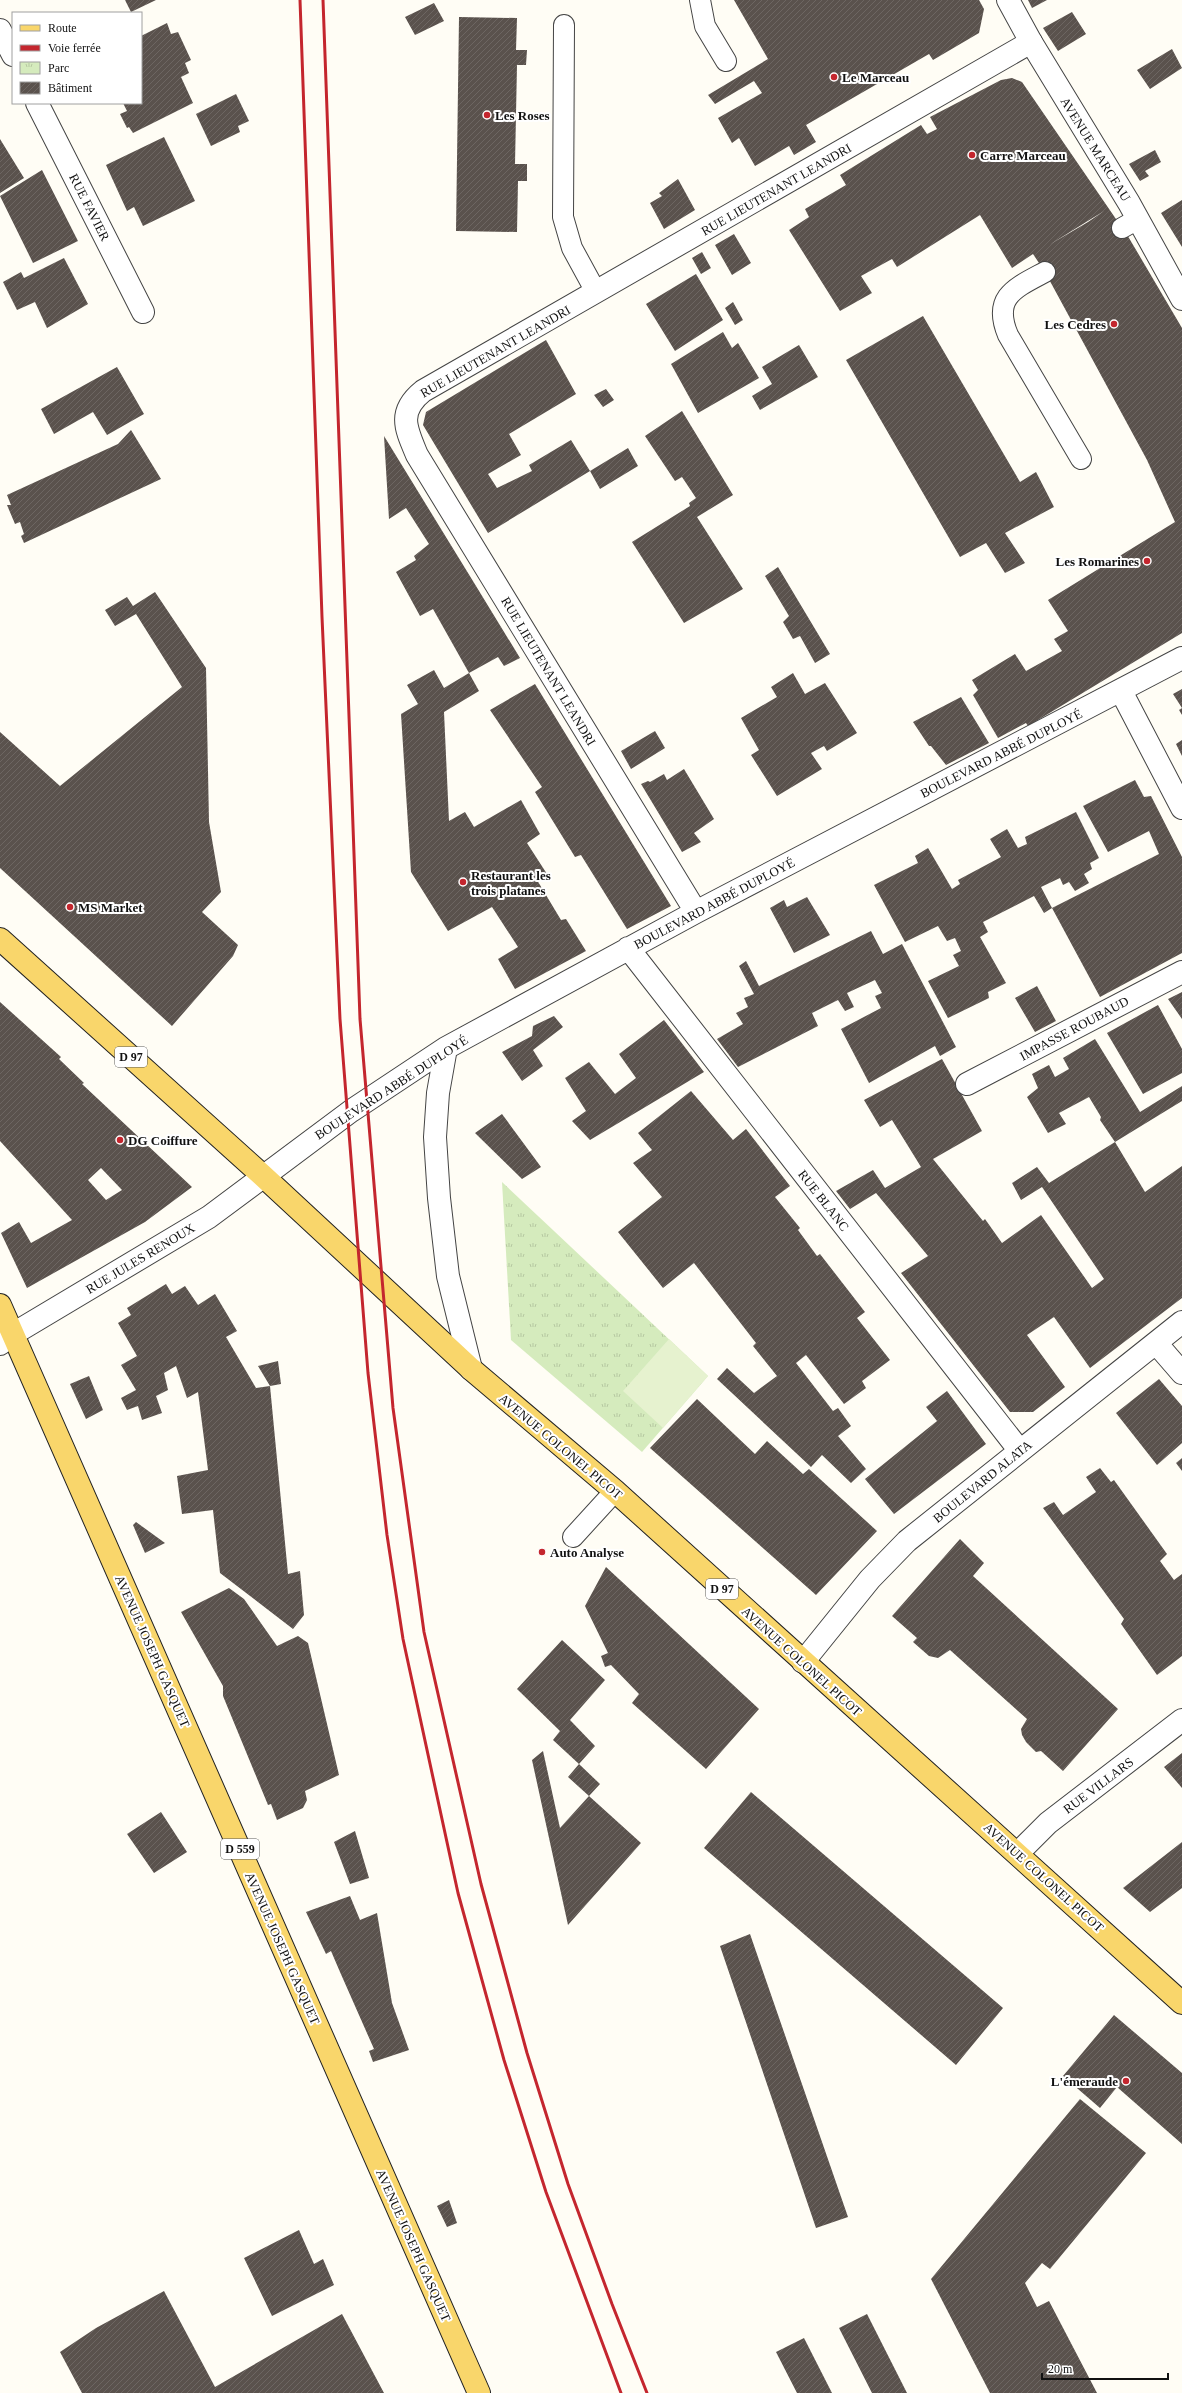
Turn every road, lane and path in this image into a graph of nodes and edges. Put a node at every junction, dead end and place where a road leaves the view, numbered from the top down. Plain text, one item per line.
1 (700, 0) edge
2 (1008, 0) edge
3 (564, 25) dead end
4 (0, 30) edge
5 (1031, 42) junction
6 (12, 53) edge
7 (726, 61) dead end
8 (38, 104) edge
9 (1045, 272) dead end
10 (596, 292) junction
11 (1182, 299) edge
12 (143, 312) dead end
13 (1080, 459) dead end
14 (1182, 658) edge
15 (1121, 690) junction
16 (1182, 808) edge
17 (696, 912) junction
18 (0, 940) edge
19 (628, 948) junction
20 (1182, 972) edge
21 (446, 1048) junction
22 (967, 1084) dead end
23 (262, 1175) junction
24 (0, 1306) edge
25 (1182, 1322) edge
26 (6, 1339) edge
27 (1156, 1343) junction
28 (471, 1369) junction
29 (1182, 1373) edge
30 (1020, 1451) junction
31 (615, 1491) junction
32 (573, 1538) dead end
33 (803, 1662) junction
34 (1182, 1720) edge
35 (1018, 1853) junction
36 (1182, 2003) edge
37 (479, 2393) edge

1 - 7 lane
2 - 5 street, AVENUE MARCEAU
3 - 10 lane
4 - 6 street
5 - 10 street, RUE LIEUTENANT LEANDRI
5 - 11 street, AVENUE MARCEAU
8 - 12 street, RUE FAVIER
9 - 13 lane
10 - 17 street, RUE LIEUTENANT LEANDRI
14 - 15 street, BOULEVARD ABBÉ DUPLOYÉ
15 - 16 street
15 - 17 street, BOULEVARD ABBÉ DUPLOYÉ
17 - 19 street, BOULEVARD ABBÉ DUPLOYÉ
18 - 23 main road, D 97
19 - 21 street, BOULEVARD ABBÉ DUPLOYÉ
19 - 30 street, RUE BLANC
20 - 22 street, IMPASSE ROUBAUD
21 - 23 street, BOULEVARD ABBÉ DUPLOYÉ
21 - 28 street
23 - 26 street, RUE JULES RENOUX
23 - 28 main road, AVENUE COLONEL PICOT / D 97
24 - 26 main road, AVENUE JOSEPH GASQUET / D 559
25 - 27 street, BOULEVARD ALATA
26 - 37 main road, AVENUE JOSEPH GASQUET / D 559
27 - 29 street
27 - 30 street, BOULEVARD ALATA
28 - 31 main road, AVENUE COLONEL PICOT / D 97
30 - 33 street, BOULEVARD ALATA
31 - 32 lane
31 - 33 main road, AVENUE COLONEL PICOT / D 97
33 - 35 main road, AVENUE COLONEL PICOT / D 97
34 - 35 street, RUE VILLARS
35 - 36 main road, AVENUE COLONEL PICOT / D 97

